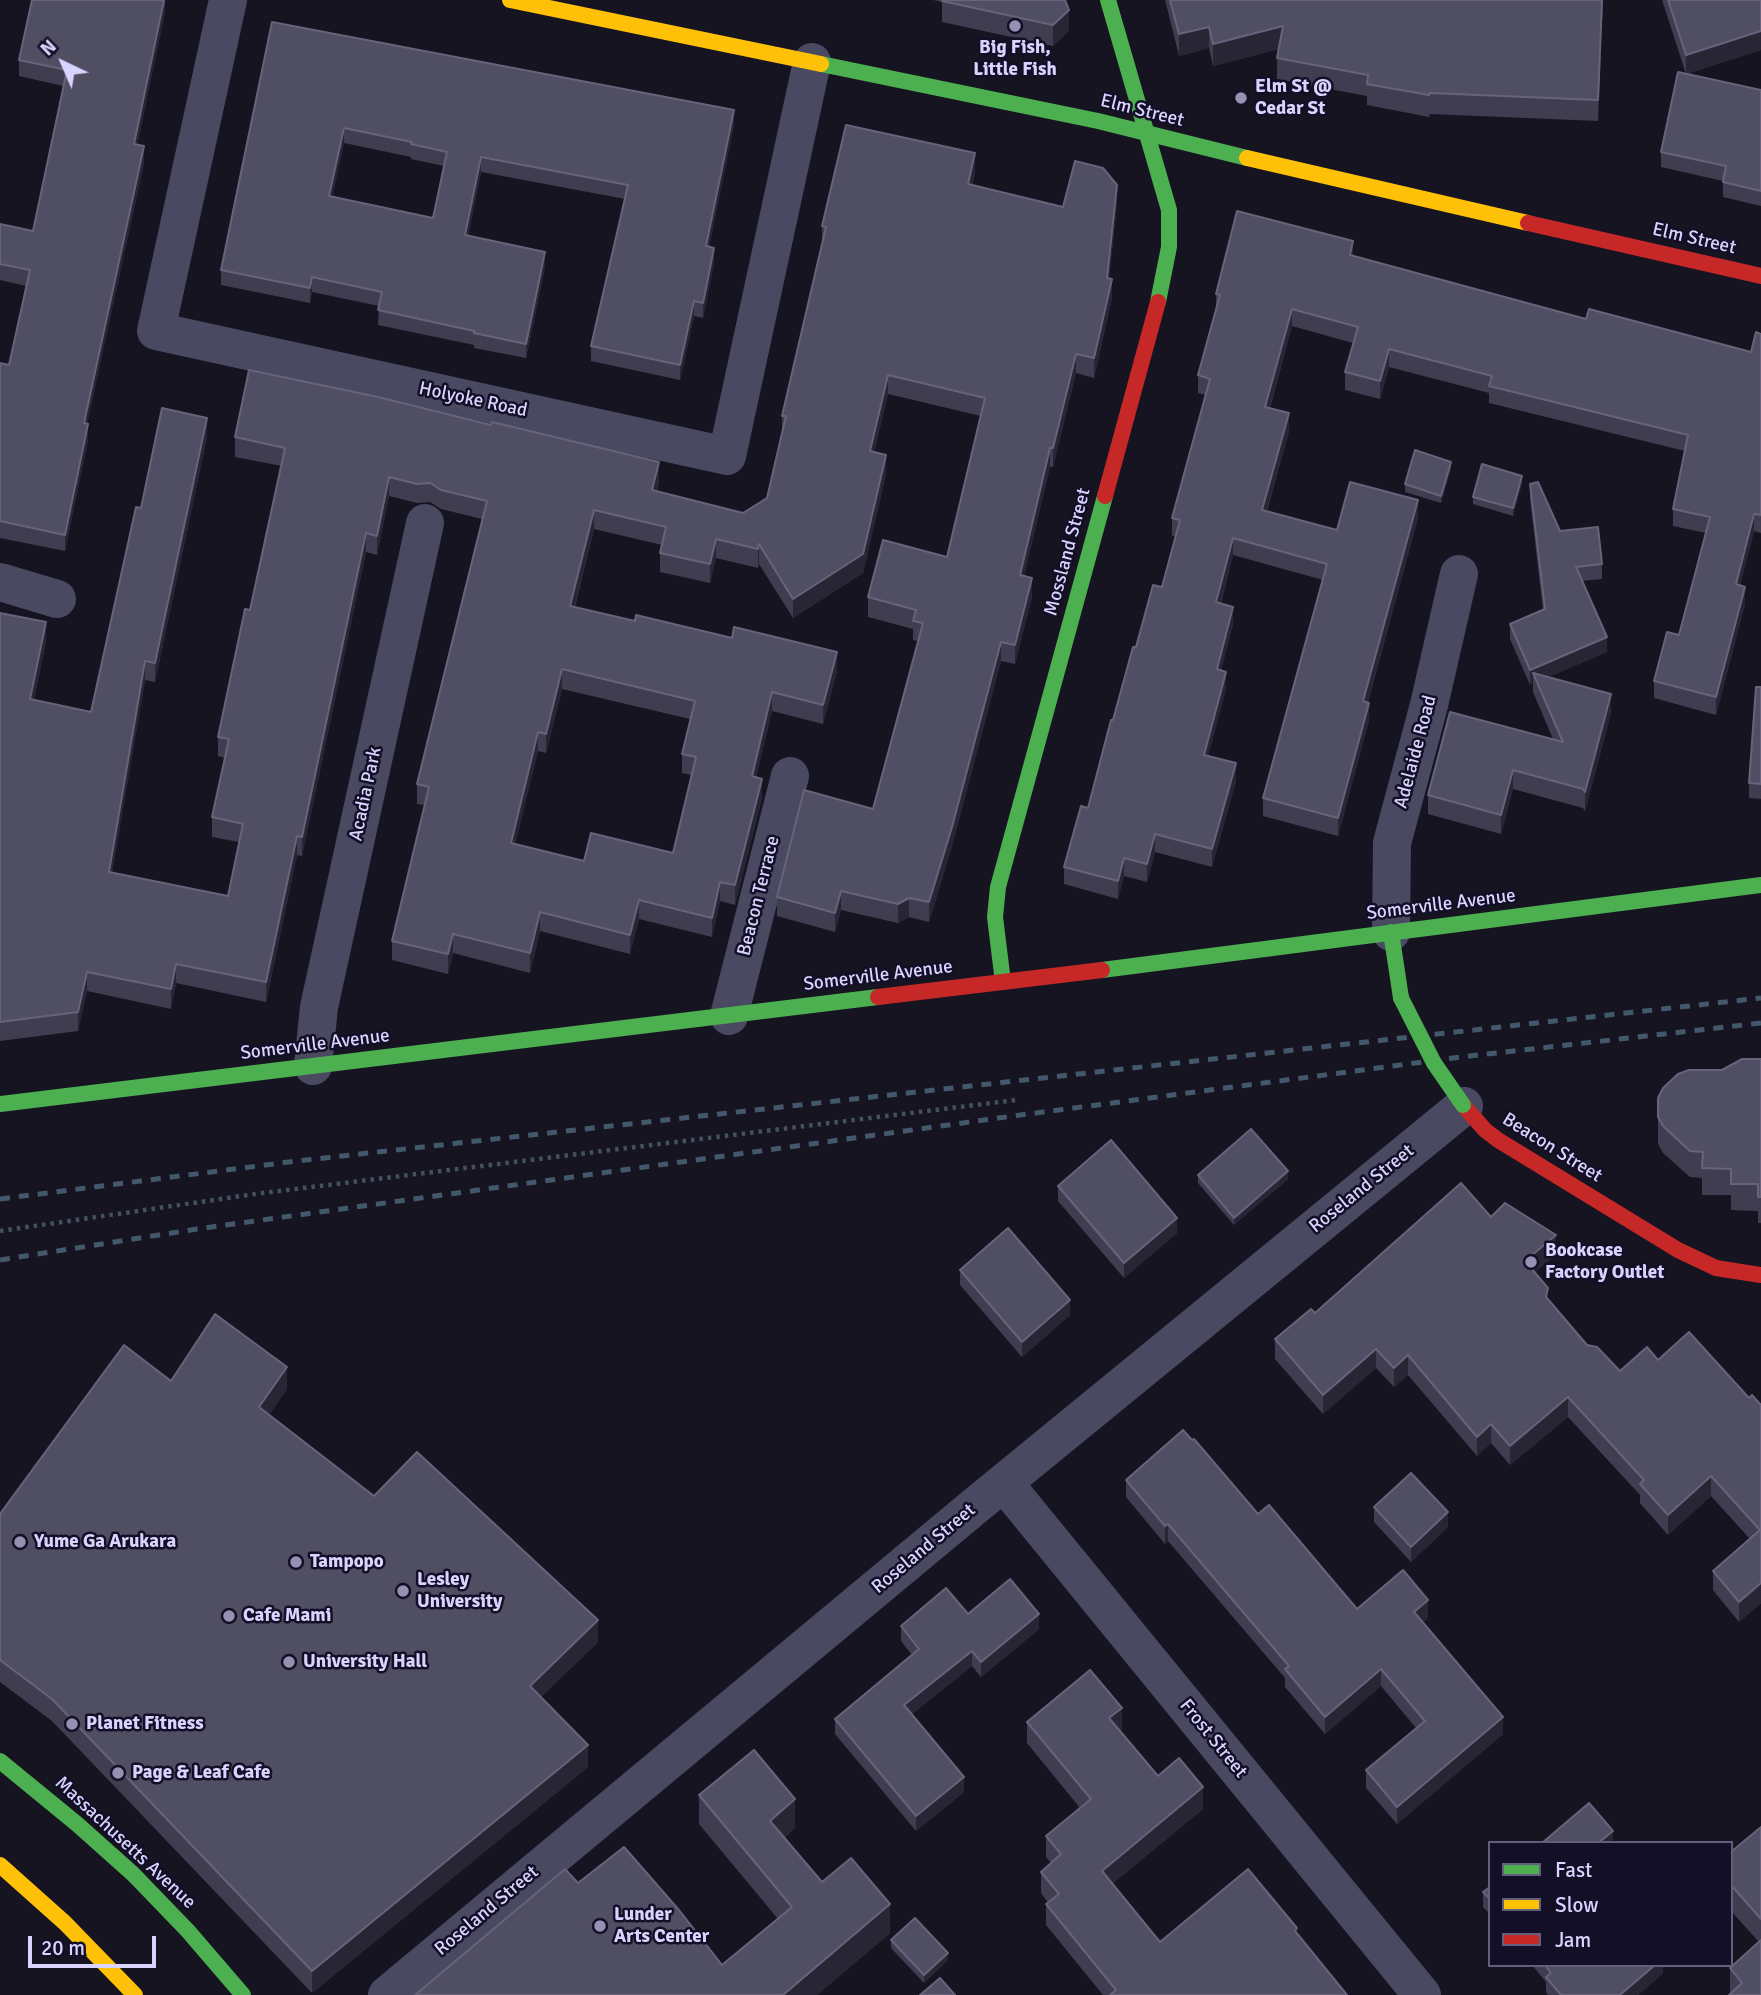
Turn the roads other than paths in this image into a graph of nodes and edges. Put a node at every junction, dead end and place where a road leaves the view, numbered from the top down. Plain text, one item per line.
1 (228, 0) edge
2 (510, 0) edge
3 (1108, 0) edge
4 (812, 62) junction
5 (1149, 133) junction
6 (1761, 276) edge
7 (425, 523) dead end
8 (1459, 574) dead end
9 (0, 583) edge
10 (57, 599) dead end
11 (790, 776) dead end
12 (1761, 885) edge
13 (1391, 933) junction
14 (1003, 982) junction
15 (729, 1016) junction
16 (313, 1066) junction
17 (0, 1104) edge
18 (1463, 1105) junction
19 (1761, 1275) edge
20 (1004, 1483) junction
21 (0, 1760) edge
22 (0, 1866) edge
23 (135, 1995) edge
24 (243, 1995) edge
25 (387, 1995) edge
26 (1422, 1995) edge

1 - 4 street, Holyoke Road
2 - 4 main road, Elm Street
3 - 5 main road, Mossland Street
4 - 5 main road, Elm Street
5 - 6 main road, Elm Street
5 - 14 main road, Mossland Street
7 - 16 street, Acadia Park
8 - 13 street, Adelaide Road
9 - 10 street
11 - 15 street, Beacon Terrace
12 - 13 main road, Somerville Avenue
13 - 14 main road, Somerville Avenue
13 - 18 main road, Beacon Street, bridge
14 - 15 main road, Somerville Avenue
15 - 16 main road, Somerville Avenue
16 - 17 main road, Somerville Avenue
18 - 19 main road, Beacon Street
18 - 20 street, Roseland Street
20 - 25 street, Roseland Street
20 - 26 street, Frost Street
21 - 24 main road, Massachusetts Avenue
22 - 23 main road

